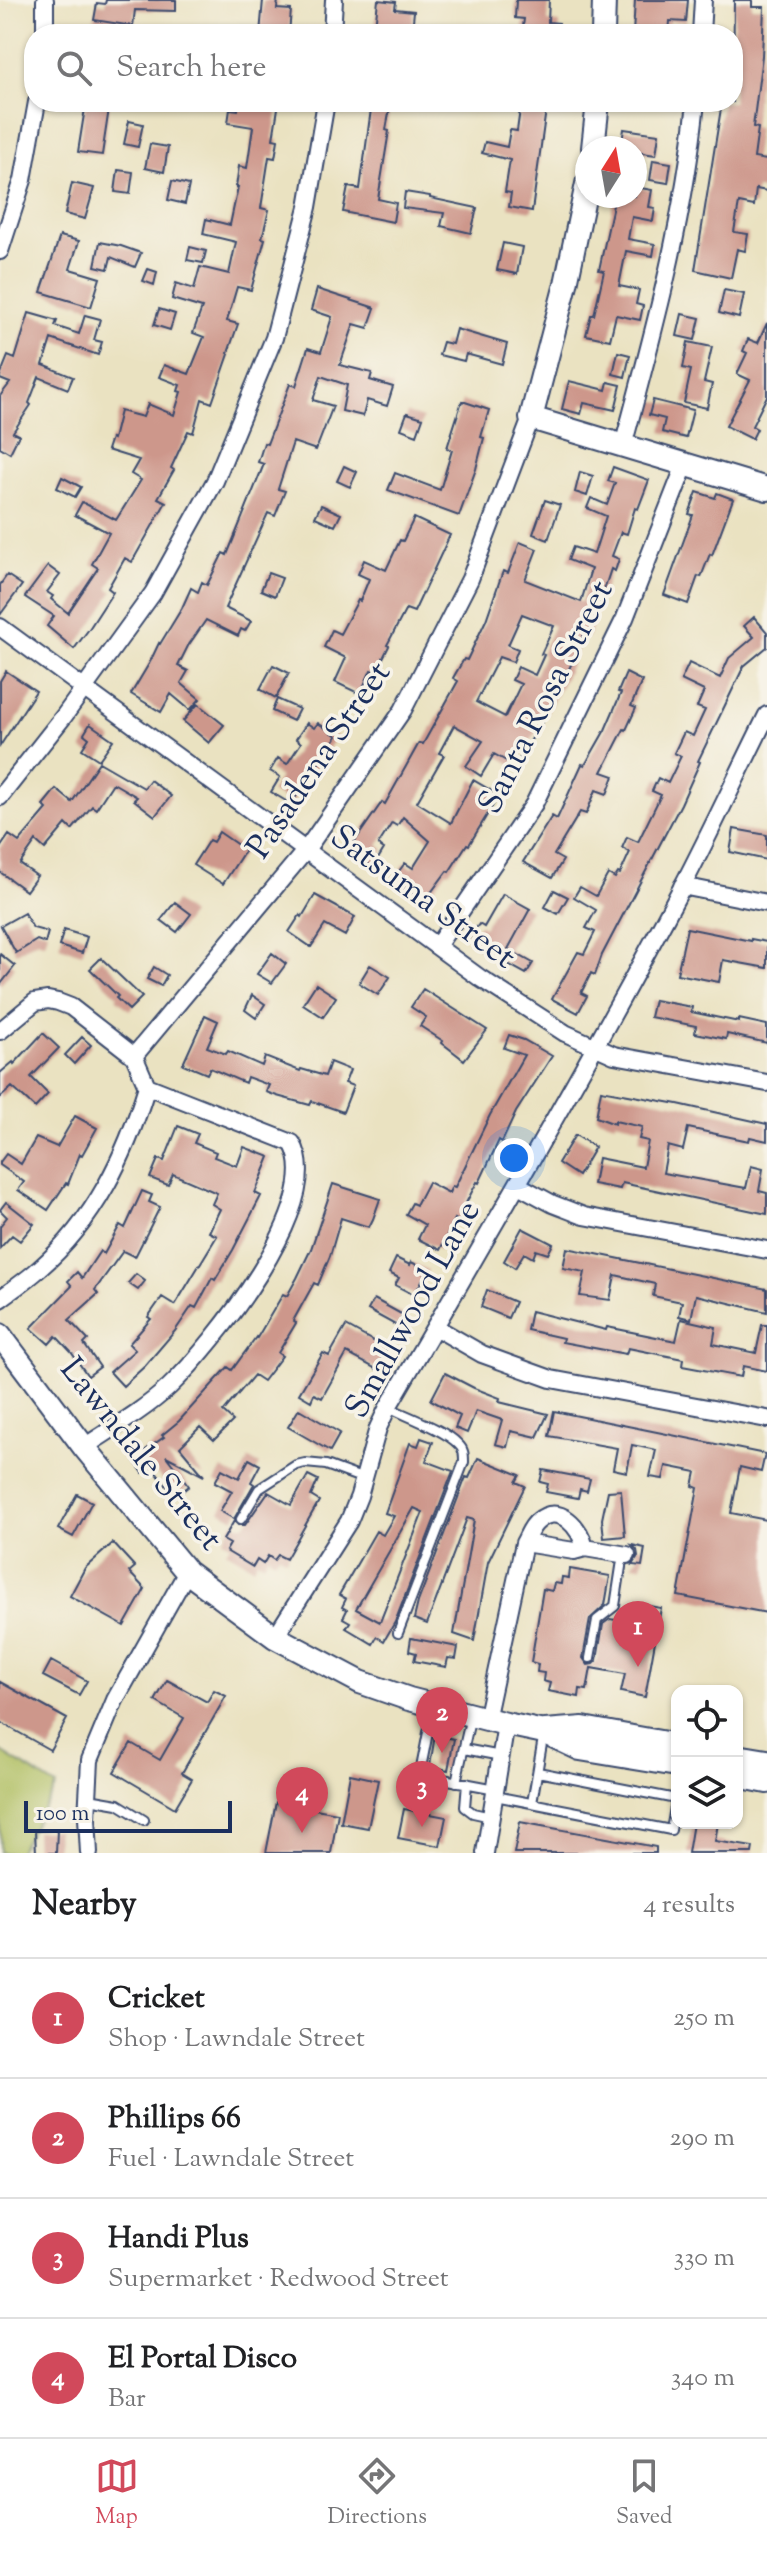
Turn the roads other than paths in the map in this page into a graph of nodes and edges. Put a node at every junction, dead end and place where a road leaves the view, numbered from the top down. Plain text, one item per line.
1 (45, 0) edge
2 (334, 0) edge
3 (604, 0) edge
4 (703, 0) edge
5 (45, 24) edge
6 (333, 24) edge
7 (603, 24) edge
8 (702, 24) edge
9 (35, 112) edge
10 (324, 112) edge
11 (597, 112) edge
12 (695, 112) edge
13 (594, 136) edge
14 (582, 208) edge
15 (0, 251) edge
16 (531, 418) junction
17 (623, 446) junction
18 (685, 465) junction
19 (764, 483) edge
20 (0, 627) edge
21 (84, 689) junction
22 (767, 715) edge
23 (0, 797) edge
24 (306, 850) junction
25 (682, 886) junction
26 (767, 903) edge
27 (437, 946) junction
28 (0, 1031) edge
29 (595, 1047) junction
30 (134, 1056) junction
31 (767, 1083) edge
32 (147, 1086) junction
33 (518, 1185) junction
34 (767, 1250) edge
35 (0, 1299) edge
36 (435, 1327) junction
37 (0, 1335) edge
38 (388, 1407) junction
39 (767, 1419) edge
40 (84, 1447) junction
41 (364, 1479) junction
42 (241, 1519) dead end
43 (524, 1543) junction
44 (585, 1548) junction
45 (625, 1555) joint
46 (187, 1572) junction
47 (398, 1633) dead end
48 (275, 1637) junction
49 (590, 1658) dead end
50 (433, 1706) junction
51 (488, 1720) junction
52 (544, 1732) junction
53 (671, 1744) edge
54 (464, 1749) junction
55 (501, 1756) junction
56 (743, 1757) edge
57 (767, 1761) edge
58 (671, 1764) edge
59 (538, 1772) junction
60 (743, 1777) edge
61 (456, 1782) junction
62 (767, 1782) edge
63 (467, 1783) junction
64 (496, 1792) junction
65 (671, 1797) edge
66 (88, 1798) junction
67 (532, 1803) junction
68 (491, 1817) junction
69 (144, 1820) dead end
70 (671, 1829) edge
71 (89, 1853) edge
72 (485, 1853) edge

1 - 5 street
2 - 6 street
3 - 7 main road
4 - 8 street
9 - 15 street
10 - 21 street
11 - 13 main road
12 - 17 street
14 - 16 main road, Pasadena Street
16 - 17 main road
16 - 24 street, Pasadena Street
17 - 18 main road
18 - 19 main road
18 - 27 street, Santa Rosa Street
20 - 21 street, Satsuma Street
21 - 23 street
21 - 24 street, Satsuma Street
22 - 25 street, Smallwood Lane
24 - 27 street, Satsuma Street
24 - 30 street, Pasadena Street
25 - 26 street
25 - 29 street, Smallwood Lane
27 - 29 street, Satsuma Street
28 - 30 street
29 - 31 street, Satsuma Street
29 - 33 street, Smallwood Lane
30 - 32 street
32 - 35 street
32 - 40 street
33 - 34 street
33 - 36 street, Smallwood Lane
36 - 38 street, Smallwood Lane
36 - 39 street
37 - 40 main road, Lawndale Street
38 - 41 street, Smallwood Lane
38 - 47 lane
40 - 46 main road, Lawndale Street
41 - 42 lane
41 - 48 street, Smallwood Lane
43 - 44 street
43 - 44 street
43 - 51 street
44 - 45 street
45 - 49 lane
46 - 48 main road, Lawndale Street
46 - 66 street
48 - 50 main road, Lawndale Street
50 - 51 main road, Lawndale Street
50 - 61 lane
51 - 52 main road, Lawndale Street
51 - 54 lane
51 - 55 street
52 - 53 main road, Lawndale Street
52 - 58 main road, Lawndale Street
52 - 59 lane
54 - 55 lane
54 - 61 lane
55 - 64 street
56 - 57 main road
59 - 65 lane
59 - 67 lane
60 - 62 main road
61 - 63 lane
63 - 64 lane
63 - 68 lane
64 - 67 lane
64 - 68 street
66 - 69 lane
66 - 71 street
67 - 70 lane
68 - 72 street

